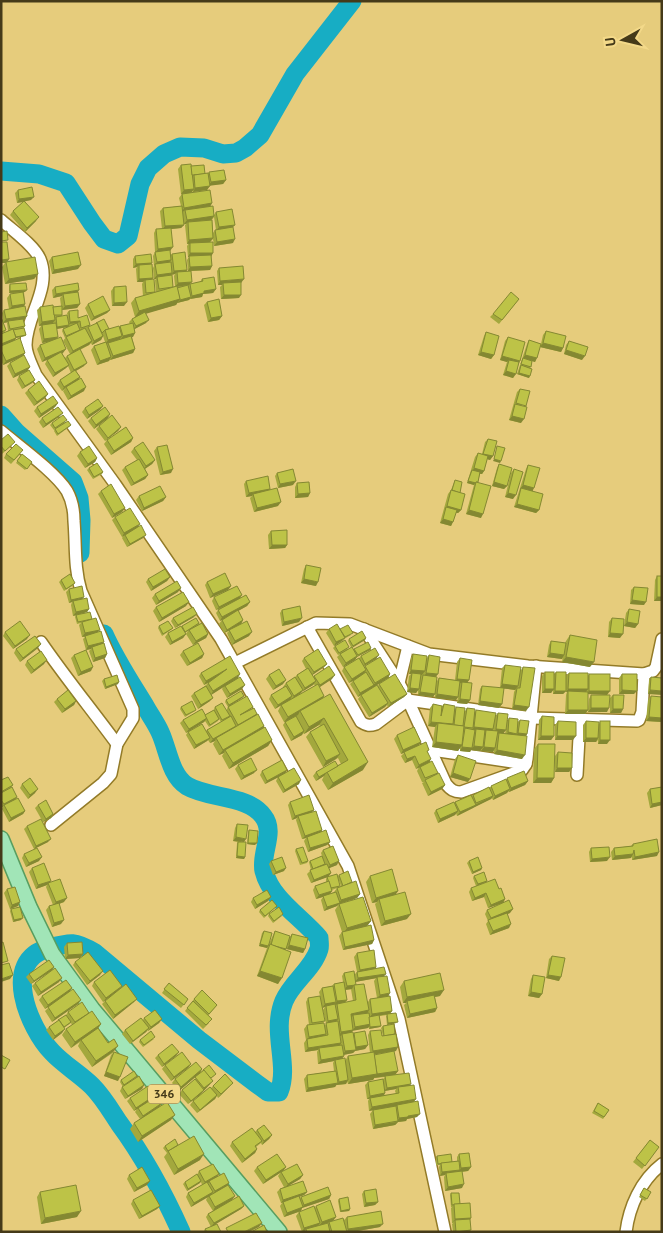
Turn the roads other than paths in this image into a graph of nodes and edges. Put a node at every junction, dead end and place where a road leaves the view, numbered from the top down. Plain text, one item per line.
1 (1, 220) edge
2 (1, 431) edge
3 (307, 627) junction
4 (364, 630) junction
5 (662, 638) edge
6 (41, 642) edge
7 (408, 646) junction
8 (234, 663) junction
9 (536, 666) junction
10 (644, 674) junction
11 (399, 683) junction
12 (408, 700) junction
13 (532, 718) junction
14 (580, 719) junction
15 (117, 744) junction
16 (432, 750) junction
17 (526, 764) junction
18 (577, 775) dead end
19 (51, 825) dead end
20 (1, 839) edge
21 (662, 1164) edge
22 (279, 1232) edge
23 (445, 1232) edge
24 (626, 1232) edge

1 - 8 street
2 - 15 street
3 - 4 street
3 - 8 street
3 - 12 street
4 - 7 street
4 - 11 street
5 - 10 street
6 - 15 street
7 - 9 street
7 - 11 street
8 - 23 street
9 - 10 street
9 - 13 street
10 - 14 street
11 - 12 street
12 - 13 street
12 - 16 street
13 - 14 street
13 - 17 street
14 - 18 street
15 - 19 street
16 - 17 street
16 - 17 street
20 - 22 main road, 346
21 - 24 street

